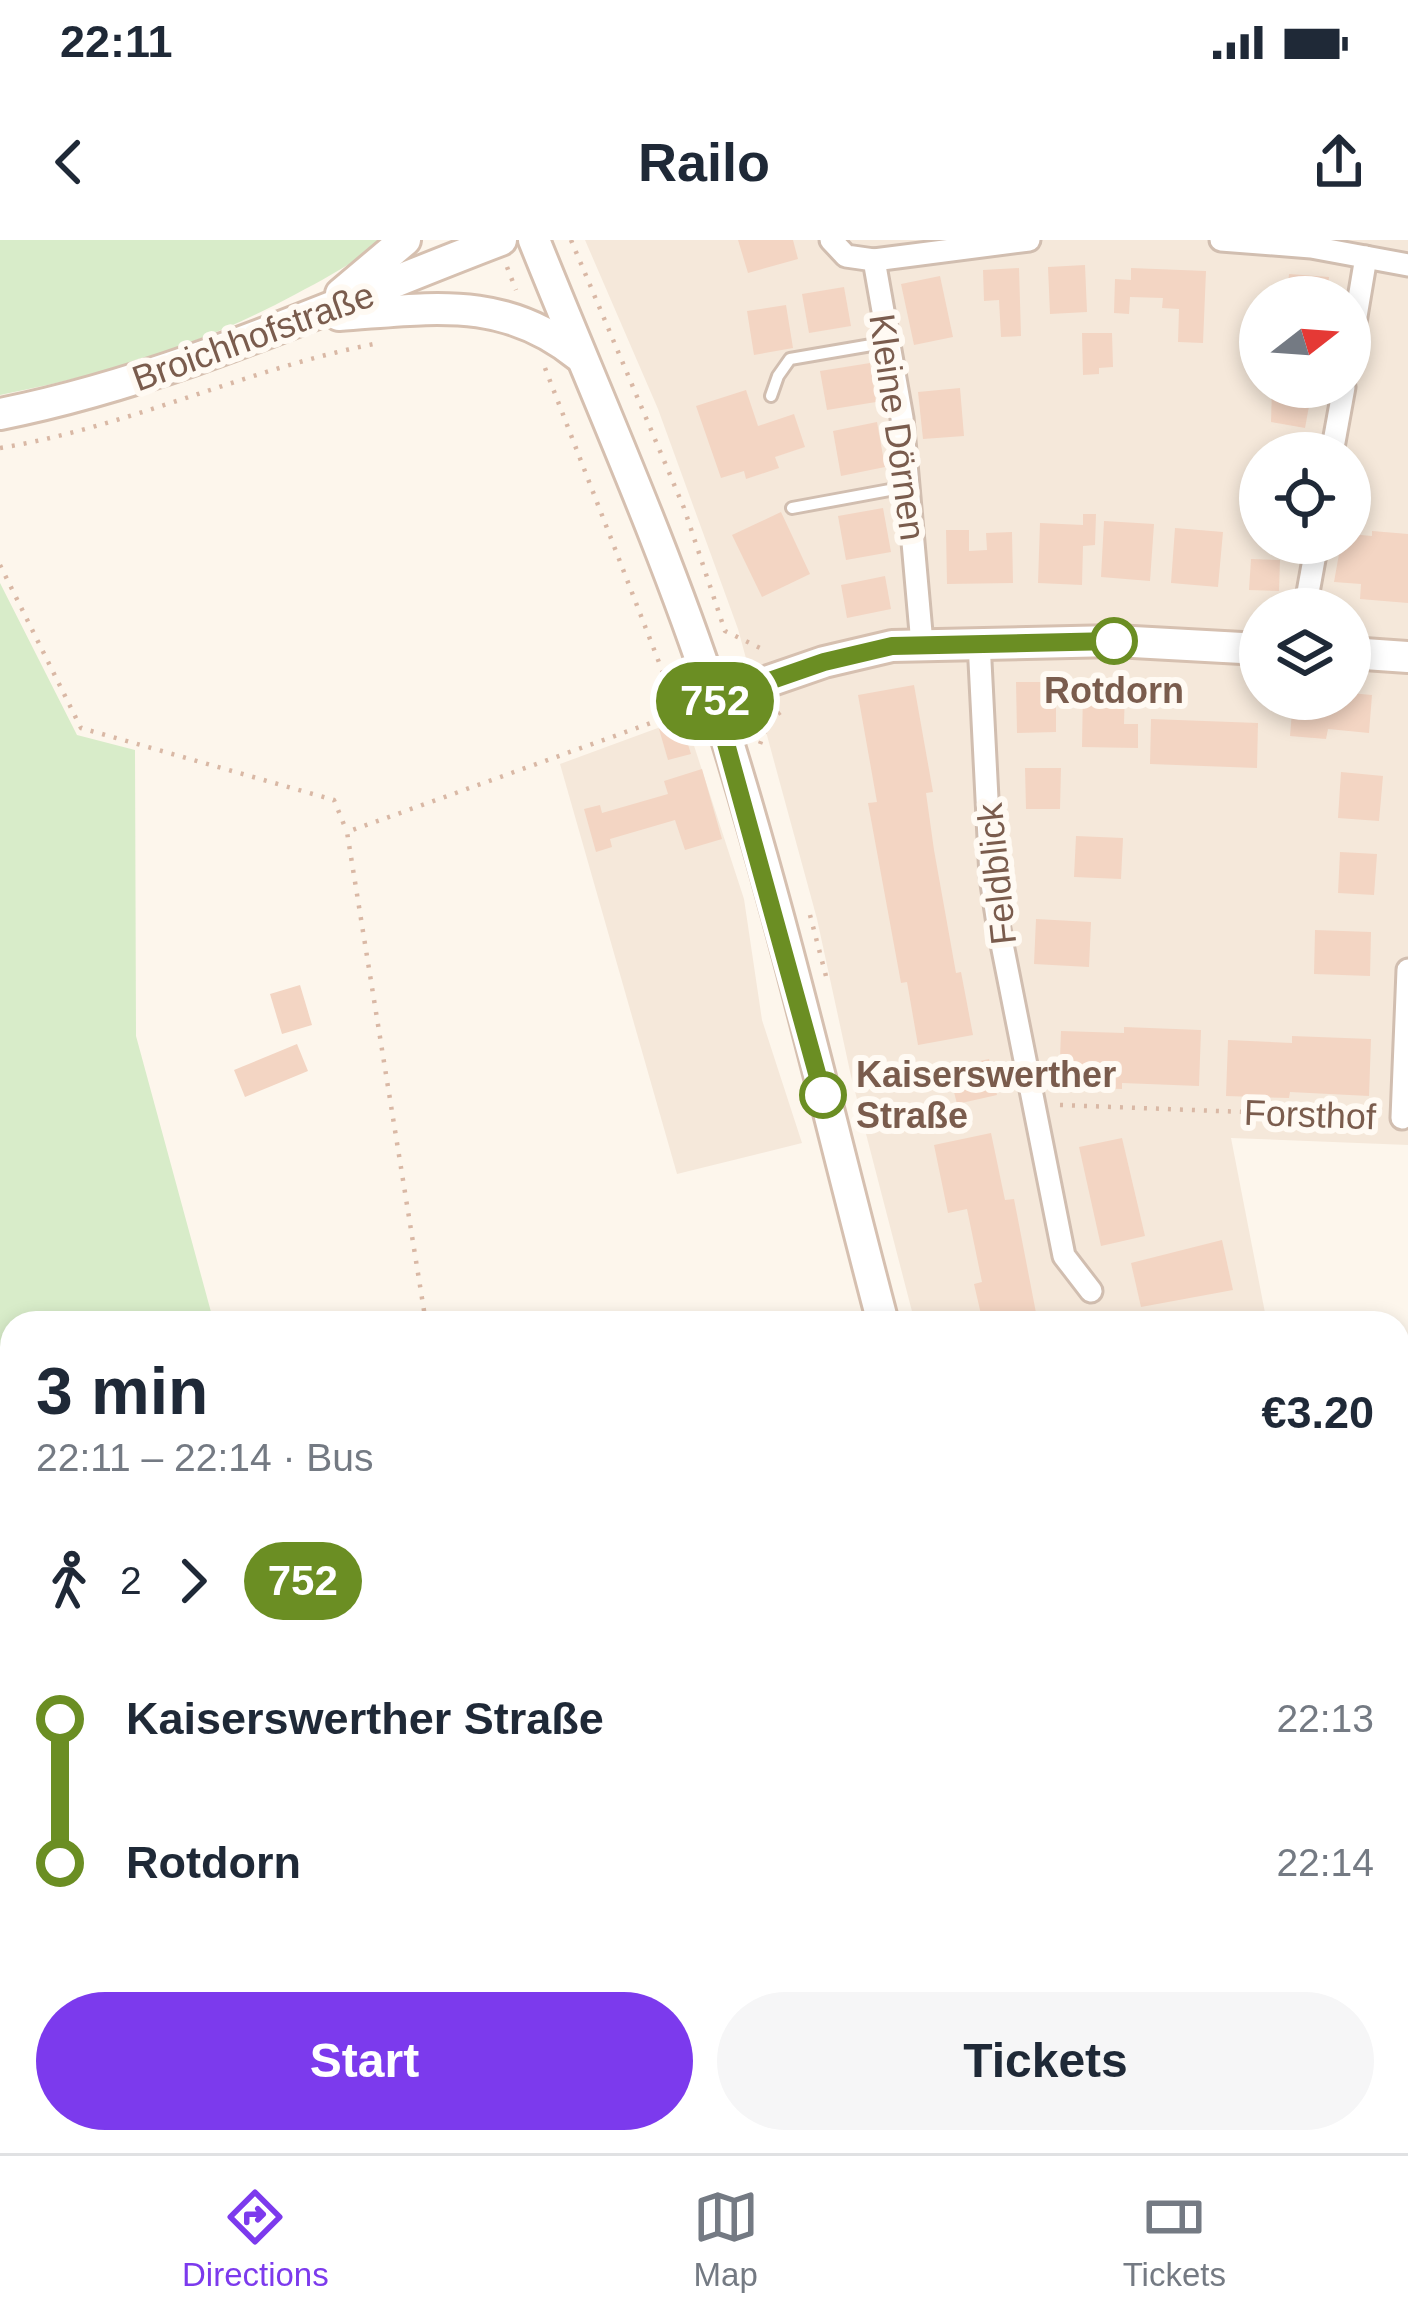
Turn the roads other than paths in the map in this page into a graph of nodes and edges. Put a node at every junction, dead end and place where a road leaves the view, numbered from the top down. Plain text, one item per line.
1 (405, 240) edge
2 (534, 240) edge
3 (831, 240) edge
4 (1029, 240) edge
5 (1221, 240) edge
6 (503, 252) edge
7 (1366, 257) junction
8 (874, 260) junction
9 (1408, 265) edge
10 (1363, 276) edge
11 (309, 317) junction
12 (889, 342) junction
13 (581, 358) junction
14 (771, 396) dead end
15 (0, 414) edge
16 (910, 486) junction
17 (792, 508) dead end
18 (979, 642) junction
19 (922, 644) junction
20 (1239, 648) edge
21 (1371, 654) edge
22 (1408, 657) edge
23 (701, 705) junction
24 (1408, 970) edge
25 (1402, 1118) road end
26 (1091, 1292) dead end
27 (880, 1311) edge

1 - 11 main road
2 - 13 main road
3 - 8 street
4 - 8 street
5 - 7 street
6 - 11 main road, Broichhofstraße
7 - 9 street
7 - 10 street
8 - 12 street, Kleine Dörnen
11 - 13 main road
11 - 15 main road, Broichhofstraße
12 - 14 lane
12 - 16 street, Kleine Dörnen
13 - 23 main road
16 - 17 lane
16 - 19 street, Kleine Dörnen
18 - 19 main road
18 - 20 main road
18 - 26 street, Feldblick
19 - 23 main road
21 - 22 main road
23 - 27 main road
24 - 25 street, Forsthof

